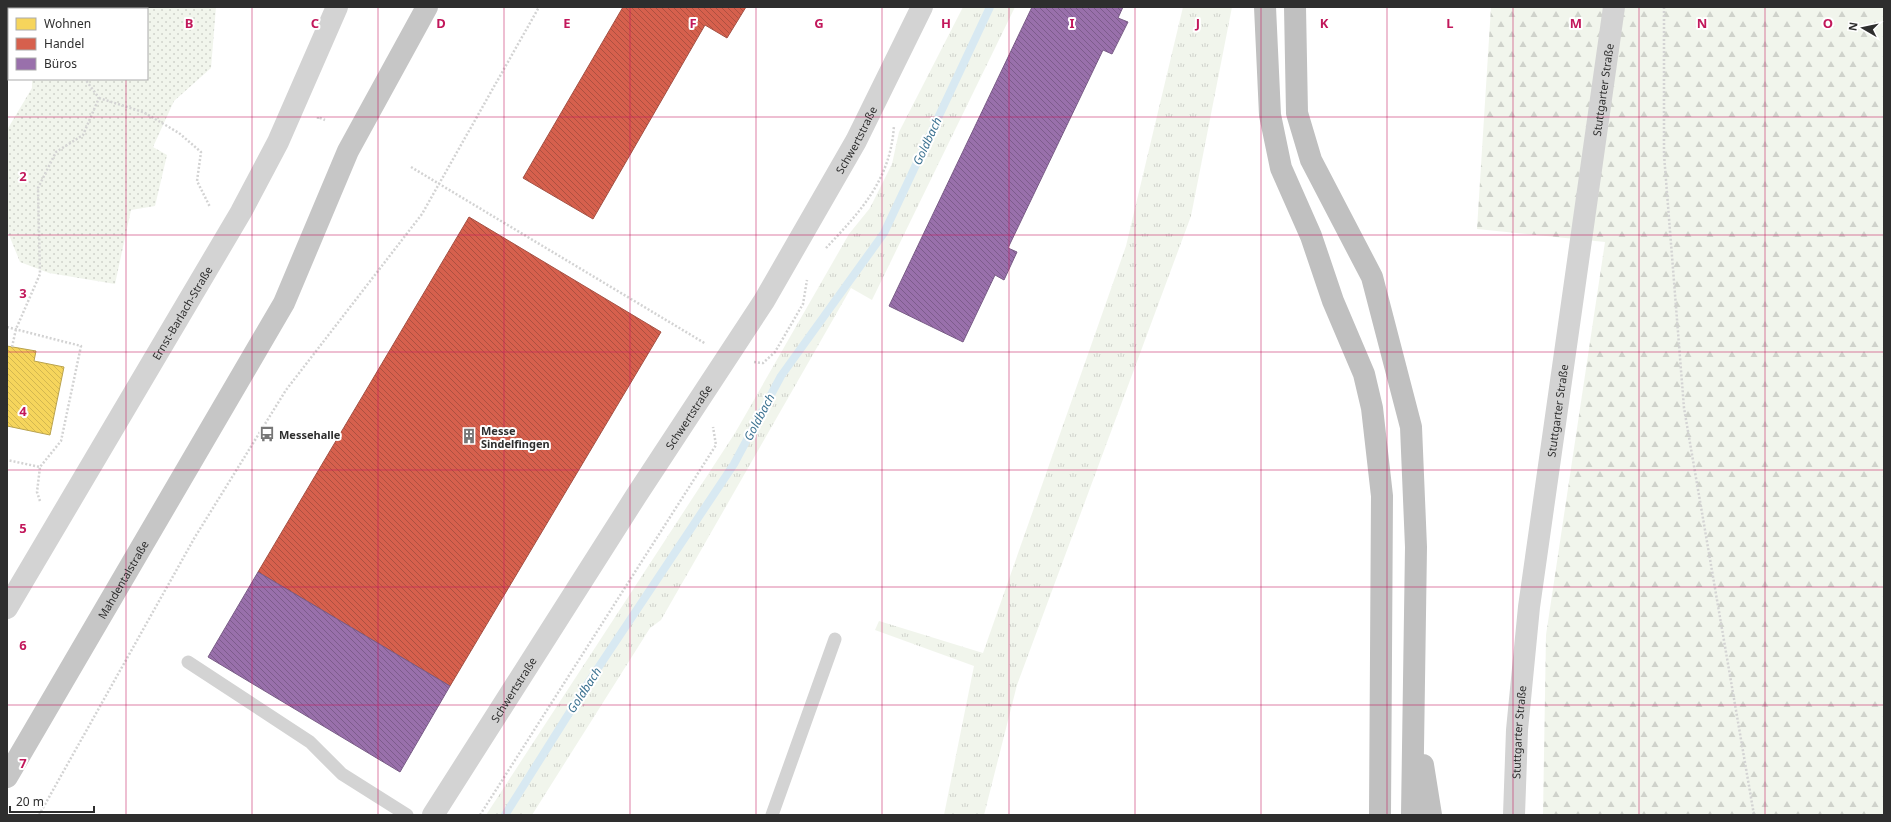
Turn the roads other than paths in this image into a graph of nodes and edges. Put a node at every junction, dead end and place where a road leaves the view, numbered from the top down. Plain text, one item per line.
1 (337, 7) edge
2 (427, 7) edge
3 (922, 7) edge
4 (1265, 7) edge
5 (1295, 7) edge
6 (1614, 7) edge
7 (7, 608) edge
8 (834, 640) dead end
9 (188, 662) dead end
10 (1413, 704) junction
11 (7, 778) edge
12 (408, 815) edge
13 (433, 815) edge
14 (772, 815) edge
15 (1380, 815) edge
16 (1412, 815) edge
17 (1431, 815) edge
18 (1514, 815) edge

1 - 7 street, Ernst-Barlach-Straße
2 - 11 main road, Mahdentalstraße
3 - 13 street, Schwertstraße
4 - 15 highway
5 - 10 highway
6 - 18 street, Stuttgarter Straße
8 - 14 lane
9 - 12 lane
10 - 16 highway
10 - 17 highway

